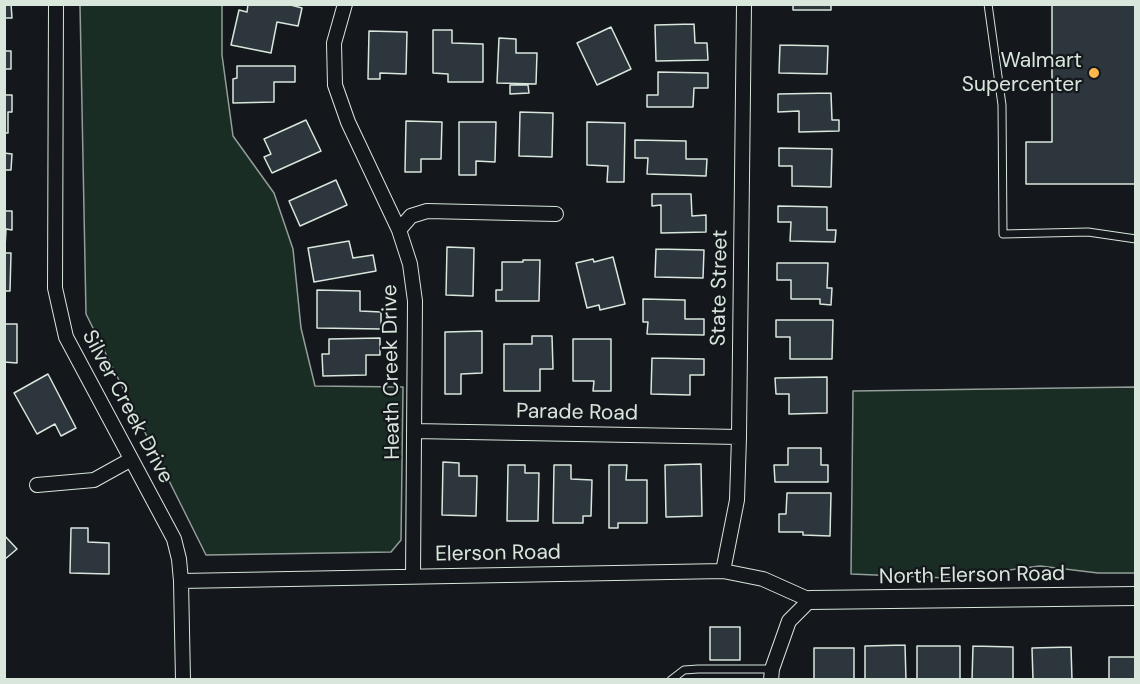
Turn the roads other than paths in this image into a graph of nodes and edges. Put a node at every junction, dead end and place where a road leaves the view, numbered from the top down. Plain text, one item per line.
1 (56, 4) edge
2 (345, 4) edge
3 (744, 4) edge
4 (988, 4) edge
5 (556, 214) dead end
6 (399, 230) junction
7 (1136, 239) edge
8 (414, 431) junction
9 (739, 437) junction
10 (130, 460) junction
11 (37, 485) dead end
12 (723, 571) junction
13 (413, 576) junction
14 (181, 581) junction
15 (1136, 596) edge
16 (810, 600) junction
17 (772, 674) edge
18 (183, 680) edge
19 (671, 680) edge

1 - 10 street, Silver Creek Drive
2 - 6 street, Heath Creek Drive
3 - 9 street, State Street
4 - 7 lane
5 - 6 street
6 - 8 street, Heath Creek Drive
8 - 9 street, Parade Road
8 - 13 street, Heath Creek Drive
9 - 12 street, State Street
10 - 11 street
10 - 14 street, Silver Creek Drive
12 - 13 street, Elerson Road
12 - 16 street, Elerson Road
13 - 14 street, Elerson Road
14 - 18 street, Silver Creek Drive
15 - 16 street, North Elerson Road
16 - 17 street
17 - 19 lane

